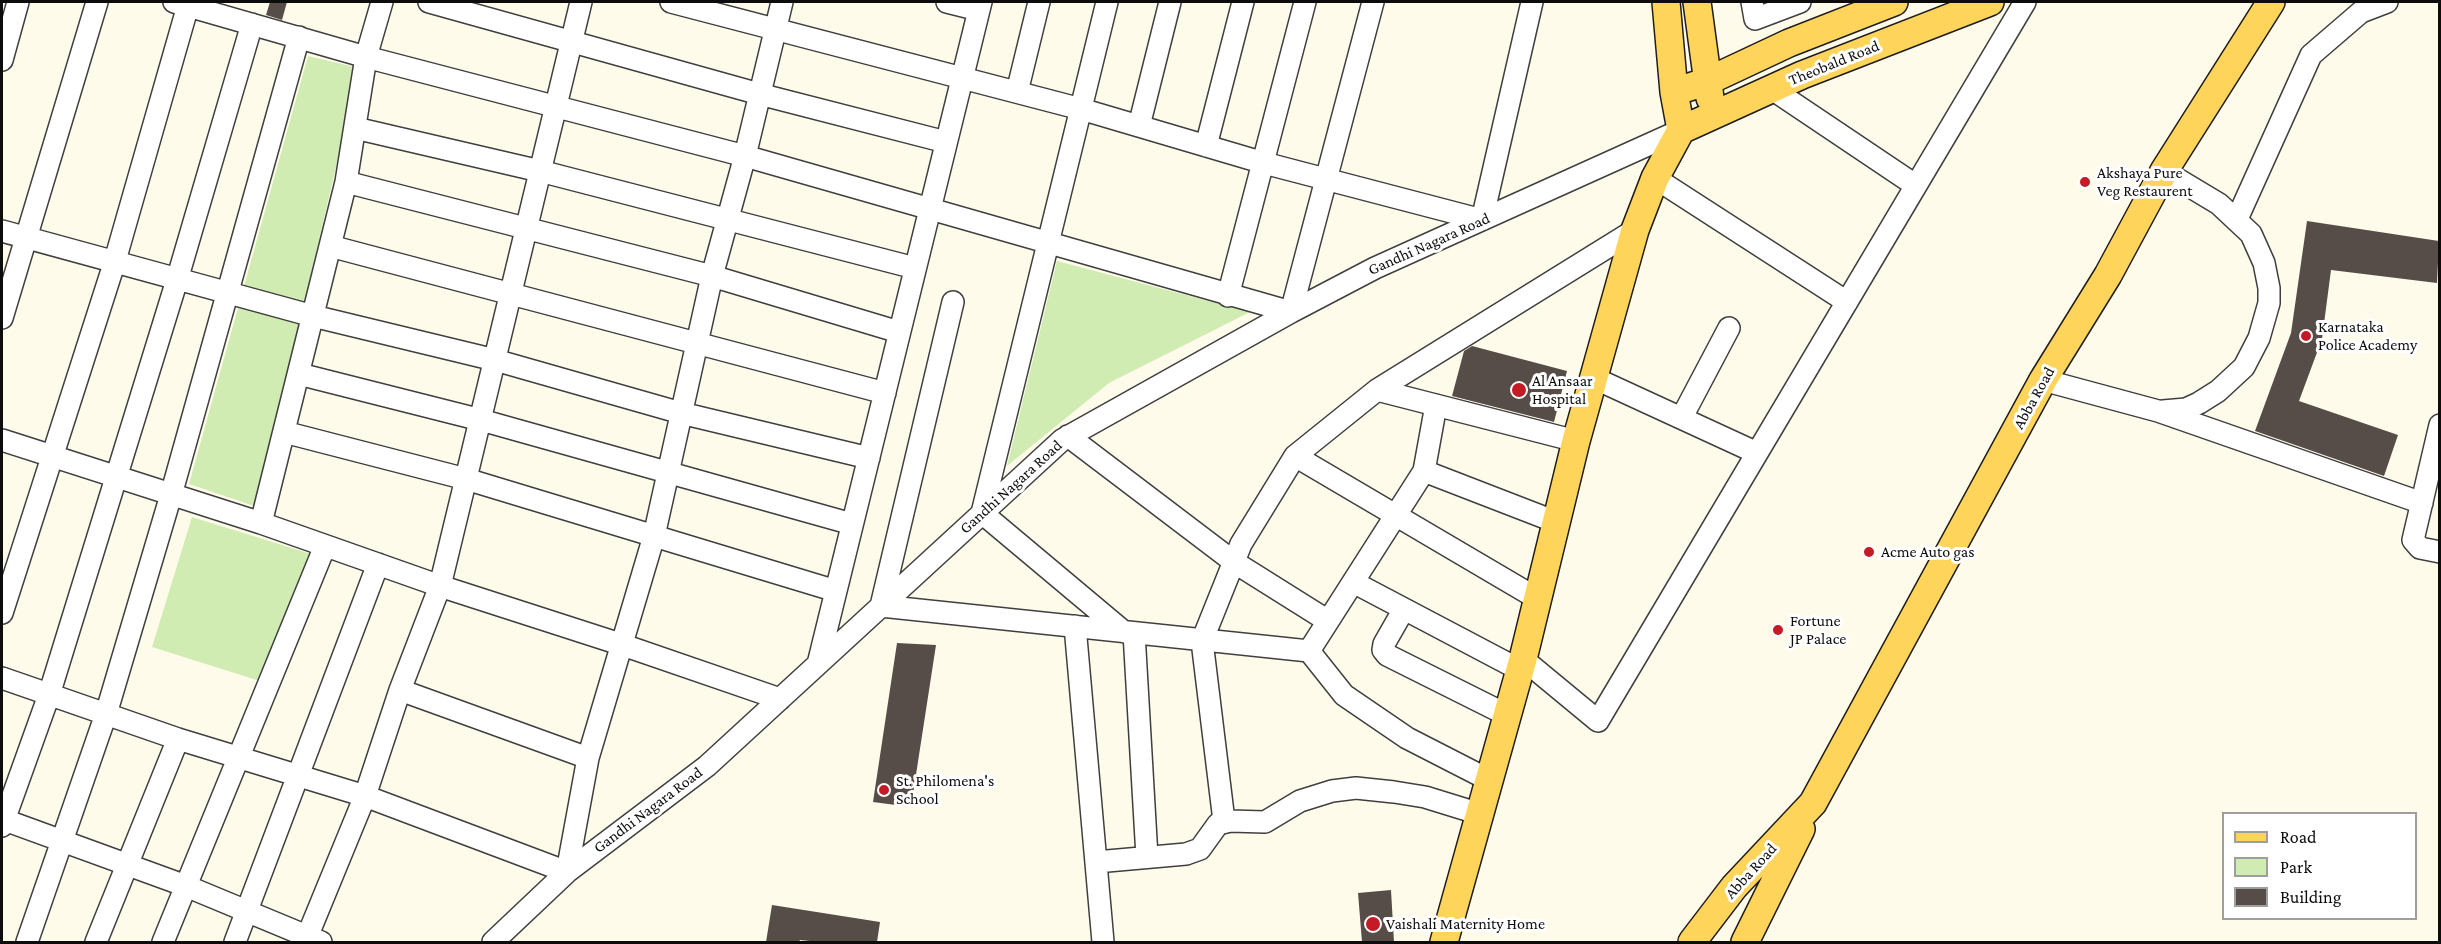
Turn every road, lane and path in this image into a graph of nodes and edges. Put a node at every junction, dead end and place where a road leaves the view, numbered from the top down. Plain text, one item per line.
1 (18, 2) edge
2 (97, 2) edge
3 (382, 2) edge
4 (429, 2) edge
5 (581, 2) edge
6 (671, 2) edge
7 (782, 2) edge
8 (947, 2) edge
9 (1039, 2) edge
10 (1107, 2) edge
11 (1170, 2) edge
12 (1243, 2) edge
13 (1305, 2) edge
14 (1373, 2) edge
15 (1532, 2) edge
16 (1666, 2) edge
17 (1696, 2) edge
18 (1752, 2) edge
19 (1800, 2) edge
20 (1894, 2) edge
21 (1990, 2) edge
22 (2025, 2) edge
23 (2271, 2) edge
24 (2387, 2) edge
25 (183, 3) edge
26 (980, 6) edge
27 (252, 24) junction
28 (776, 29) junction
29 (299, 37) junction
30 (572, 42) junction
31 (366, 57) junction
32 (2, 60) edge
33 (962, 78) junction
34 (1708, 81) junction
35 (1772, 89) junction
36 (1017, 92) junction
37 (1674, 92) junction
38 (760, 94) junction
39 (556, 106) junction
40 (1080, 109) junction
41 (1712, 116) junction
42 (1138, 126) junction
43 (355, 128) junction
44 (1681, 130) junction
45 (946, 142) junction
46 (1206, 146) junction
47 (746, 156) junction
48 (1264, 163) junction
49 (540, 171) junction
50 (2164, 171) junction
51 (1655, 178) junction
52 (1326, 179) junction
53 (346, 182) junction
54 (1916, 185) junction
55 (930, 209) junction
56 (2237, 219) junction
57 (1482, 220) junction
58 (727, 221) junction
59 (526, 229) junction
60 (1635, 230) junction
61 (2, 231) edge
62 (26, 238) junction
63 (1048, 243) junction
64 (330, 246) junction
65 (114, 264) junction
66 (915, 268) junction
67 (712, 276) junction
68 (177, 280) junction
69 (227, 293) junction
70 (511, 293) junction
71 (1228, 296) junction
72 (953, 302) dead end
73 (1847, 302) junction
74 (1291, 312) junction
75 (313, 316) junction
76 (2, 318) edge
77 (1729, 328) dead end
78 (899, 332) junction
79 (697, 343) junction
80 (495, 360) junction
81 (299, 374) junction
82 (1594, 378) junction
83 (2043, 380) junction
84 (1377, 390) junction
85 (885, 393) junction
86 (1436, 405) junction
87 (2158, 411) junction
88 (681, 413) junction
89 (1682, 417) junction
90 (481, 420) junction
91 (2439, 425) edge
92 (284, 432) junction
93 (1068, 436) junction
94 (2, 440) edge
95 (1576, 441) junction
96 (1757, 453) junction
97 (52, 456) junction
98 (1295, 456) junction
99 (869, 458) junction
100 (1424, 471) junction
101 (668, 473) junction
102 (117, 477) junction
103 (466, 479) junction
104 (171, 495) junction
105 (2422, 503) junction
106 (982, 513) junction
107 (1395, 515) junction
108 (1556, 522) junction
109 (261, 523) junction
110 (852, 524) junction
111 (654, 536) junction
112 (325, 546) junction
113 (2439, 552) edge
114 (1234, 562) junction
115 (378, 564) junction
116 (1353, 582) junction
117 (440, 586) junction
118 (836, 591) junction
119 (1538, 599) junction
120 (881, 606) junction
121 (1404, 609) junction
122 (2, 613) edge
123 (1328, 621) junction
124 (1075, 626) junction
125 (1129, 633) junction
126 (1202, 641) junction
127 (623, 645) junction
128 (1309, 651) junction
129 (818, 664) junction
130 (1522, 664) junction
131 (2, 678) edge
132 (400, 690) junction
133 (49, 695) junction
134 (780, 699) junction
135 (106, 714) junction
136 (1508, 715) junction
137 (178, 739) junction
138 (240, 757) junction
139 (588, 758) junction
140 (299, 775) junction
141 (1489, 780) junction
142 (365, 796) junction
143 (1813, 803) junction
144 (1480, 814) junction
145 (1224, 821) junction
146 (2, 822) edge
147 (62, 842) junction
148 (1147, 857) junction
149 (1096, 862) junction
150 (128, 865) junction
151 (567, 872) junction
152 (186, 886) junction
153 (246, 911) junction
154 (311, 940) edge
155 (27, 942) edge
156 (96, 942) edge
157 (163, 942) edge
158 (235, 942) edge
159 (493, 942) edge
160 (1103, 942) edge
161 (1444, 942) edge
162 (1692, 942) edge
163 (1745, 942) edge

1 - 32 street
2 - 62 street
3 - 31 street
4 - 30 street
5 - 30 street
6 - 28 street
7 - 28 street
8 - 26 street
9 - 36 street
10 - 40 street
11 - 42 street
12 - 46 street
13 - 48 street
14 - 52 street
15 - 57 street
16 - 37 main road
17 - 34 main road
18 - 19 street
20 - 34 main road
21 - 35 main road, Theobald Road
22 - 54 street
23 - 50 main road, Abba Road
24 - 56 street
25 - 27 street
25 - 65 street
26 - 33 street
27 - 29 street
27 - 68 street
28 - 33 street
28 - 38 street
29 - 31 street
29 - 69 street
30 - 38 street
30 - 39 street
31 - 39 street
31 - 43 street
33 - 36 street
33 - 45 street
34 - 37 main road
34 - 41 main road
35 - 41 main road, Theobald Road
35 - 54 street
36 - 40 street
37 - 44 main road
38 - 45 street
38 - 47 street
39 - 47 street
39 - 49 street
40 - 42 street
40 - 63 street
41 - 44 main road, Theobald Road
42 - 46 street
43 - 49 street
43 - 53 street
44 - 51 main road
44 - 57 street, Gandhi Nagara Road
45 - 55 street
46 - 48 street
47 - 55 street
47 - 58 street
48 - 52 street
48 - 71 street
49 - 58 street
49 - 59 street
50 - 56 street
50 - 83 main road, Abba Road
51 - 60 main road
51 - 73 street
52 - 57 street
52 - 74 street
53 - 59 street
53 - 64 street
54 - 73 street
55 - 63 street
55 - 66 street
56 - 87 street
57 - 74 street, Gandhi Nagara Road
58 - 66 street
58 - 67 street
59 - 67 street
59 - 70 street
60 - 82 main road
60 - 84 street
61 - 62 street
62 - 65 street
62 - 76 street
63 - 71 street
63 - 106 street
64 - 70 street
64 - 75 street
65 - 68 street
65 - 97 street
66 - 78 street
67 - 78 street
67 - 79 street
68 - 69 street
68 - 102 street
69 - 75 street
69 - 104 street
70 - 79 street
70 - 80 street
71 - 74 street
72 - 120 street
73 - 96 street
74 - 93 street, Gandhi Nagara Road
75 - 80 street
75 - 81 street
77 - 89 street
78 - 85 street
79 - 85 street
79 - 88 street
80 - 88 street
80 - 90 street
81 - 90 street
81 - 92 street
82 - 89 street
82 - 95 main road
83 - 87 street
83 - 143 main road, Abba Road
84 - 86 street
84 - 98 street
85 - 99 street
86 - 95 street
86 - 100 street
87 - 105 street
88 - 99 street
88 - 101 street
89 - 96 street
90 - 101 street
90 - 103 street
91 - 105 street
92 - 103 street
92 - 109 street
93 - 106 street, Gandhi Nagara Road
93 - 114 street
94 - 97 street
95 - 108 main road
96 - 130 street
97 - 102 street
97 - 122 street
98 - 107 street
98 - 114 street
99 - 110 street
100 - 107 street
100 - 108 street
101 - 110 street
101 - 111 street
102 - 104 street
102 - 133 street
103 - 111 street
103 - 117 street
104 - 109 street
104 - 135 street
105 - 113 street
106 - 120 street, Gandhi Nagara Road
106 - 125 street
107 - 116 street
107 - 119 street
108 - 119 main road
109 - 112 street
110 - 118 street
111 - 118 street
111 - 127 street
112 - 115 street
112 - 138 street
114 - 123 street
114 - 126 street
115 - 117 street
115 - 140 street
116 - 121 street
116 - 123 street
117 - 127 street
117 - 132 street
118 - 129 street
119 - 130 main road
120 - 124 street
120 - 129 street, Gandhi Nagara Road
121 - 130 street
121 - 136 street
123 - 128 street
124 - 125 street
124 - 149 street
125 - 126 street
125 - 148 street
126 - 128 street
126 - 145 street
127 - 134 street
127 - 139 street
128 - 141 street
129 - 134 street, Gandhi Nagara Road
130 - 136 main road
131 - 133 street
132 - 139 street
132 - 142 street
133 - 135 street
133 - 146 street
134 - 151 street, Gandhi Nagara Road
135 - 137 street
135 - 147 street
136 - 141 main road
137 - 138 street
137 - 150 street
138 - 140 street
138 - 152 street
139 - 151 street
140 - 142 street
140 - 153 street
141 - 144 main road
142 - 151 street
142 - 154 street
143 - 162 main road, Abba Road
143 - 163 main road, Abba Road
144 - 145 street
144 - 161 main road
145 - 148 street
146 - 147 street
147 - 150 street
147 - 155 street
148 - 149 street
149 - 160 street
150 - 152 street
150 - 156 street
151 - 159 street, Gandhi Nagara Road
152 - 153 street
152 - 157 street
153 - 154 street
153 - 158 street

